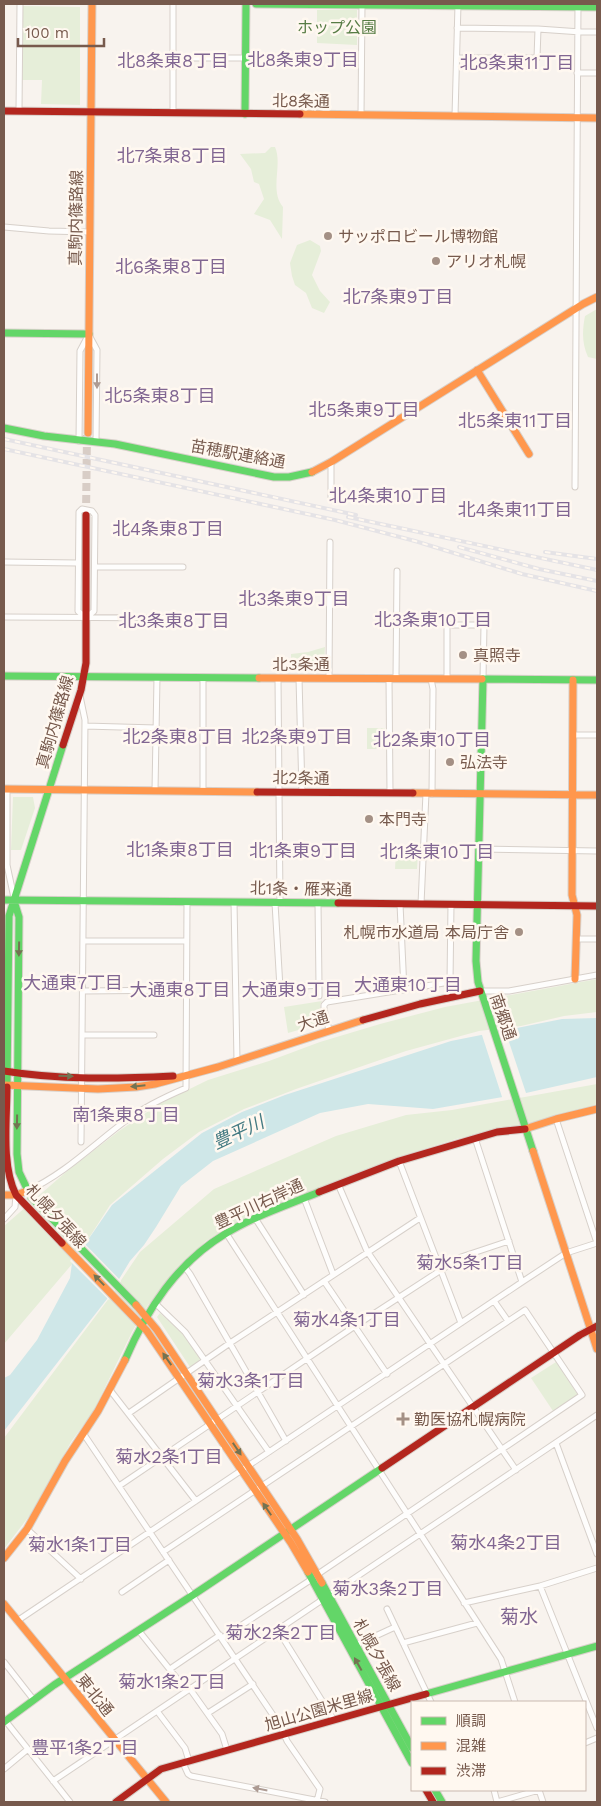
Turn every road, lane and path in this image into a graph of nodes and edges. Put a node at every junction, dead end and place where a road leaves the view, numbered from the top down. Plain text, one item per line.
1 (20, 4) edge
2 (92, 4) edge
3 (173, 4) edge
4 (246, 4) edge
5 (256, 4) edge
6 (313, 4) edge
7 (360, 4) edge
8 (408, 4) edge
9 (458, 4) edge
10 (578, 5) edge
11 (597, 7) edge
12 (457, 28) junction
13 (538, 29) junction
14 (578, 31) junction
15 (597, 32) edge
16 (173, 58) junction
17 (246, 58) junction
18 (457, 58) junction
19 (577, 73) junction
20 (597, 73) edge
21 (4, 111) edge
22 (19, 111) junction
23 (91, 113) junction
24 (173, 114) junction
25 (245, 114) junction
26 (360, 115) junction
27 (455, 116) junction
28 (578, 118) junction
29 (597, 118) edge
30 (4, 226) edge
31 (90, 232) junction
32 (597, 298) edge
33 (576, 309) junction
34 (4, 333) edge
35 (88, 334) junction
36 (477, 370) junction
37 (4, 428) edge
38 (88, 434) tunnel mouth
39 (79, 441) junction
40 (96, 442) junction
41 (529, 454) dead end
42 (331, 462) junction
43 (575, 487) dead end
44 (331, 497) dead end
45 (86, 515) tunnel mouth
46 (330, 542) dead end
47 (4, 562) edge
48 (78, 563) junction
49 (95, 567) junction
50 (182, 568) dead end
51 (397, 571) dead end
52 (4, 617) edge
53 (86, 618) junction
54 (182, 618) dead end
55 (4, 676) edge
56 (84, 676) junction
57 (157, 677) junction
58 (203, 677) junction
59 (278, 678) junction
60 (299, 678) junction
61 (330, 678) junction
62 (392, 678) junction
63 (431, 679) junction
64 (447, 679) junction
65 (483, 679) junction
66 (573, 680) junction
67 (597, 680) edge
68 (80, 694) junction
69 (85, 726) junction
70 (156, 728) junction
71 (573, 735) junction
72 (597, 735) edge
73 (6, 790) edge
74 (50, 790) junction
75 (84, 790) junction
76 (155, 791) junction
77 (203, 791) junction
78 (278, 792) junction
79 (302, 792) junction
80 (390, 793) junction
81 (429, 793) junction
82 (481, 794) junction
83 (572, 795) junction
84 (597, 795) edge
85 (479, 849) junction
86 (572, 850) junction
87 (597, 851) edge
88 (4, 900) edge
89 (14, 900) junction
90 (83, 901) junction
91 (187, 902) junction
92 (234, 902) junction
93 (278, 903) junction
94 (318, 903) junction
95 (400, 904) junction
96 (421, 904) junction
97 (451, 904) junction
98 (478, 905) junction
99 (574, 906) junction
100 (597, 906) edge
101 (576, 939) junction
102 (597, 939) edge
103 (186, 941) junction
104 (83, 942) junction
105 (597, 975) edge
106 (575, 979) junction
107 (319, 985) junction
108 (186, 990) junction
109 (404, 990) junction
110 (82, 991) junction
111 (480, 991) junction
112 (320, 996) dead end
113 (329, 1030) junction
114 (82, 1035) junction
115 (154, 1035) dead end
116 (237, 1061) junction
117 (6, 1071) edge
118 (17, 1073) junction
119 (186, 1076) junction
120 (82, 1077) junction
121 (6, 1085) edge
122 (17, 1085) junction
123 (82, 1088) junction
124 (597, 1109) edge
125 (556, 1119) junction
126 (525, 1126) junction
127 (475, 1138) junction
128 (81, 1142) dead end
129 (399, 1161) junction
130 (338, 1184) junction
131 (27, 1191) junction
132 (4, 1195) edge
133 (16, 1195) junction
134 (304, 1198) junction
135 (255, 1218) junction
136 (420, 1218) junction
137 (4, 1219) edge
138 (226, 1233) junction
139 (509, 1242) junction
140 (597, 1243) edge
141 (368, 1251) junction
142 (566, 1253) junction
143 (184, 1266) junction
144 (440, 1270) junction
145 (334, 1274) junction
146 (324, 1281) junction
147 (522, 1282) junction
148 (304, 1295) junction
149 (399, 1297) junction
150 (494, 1301) junction
151 (155, 1303) junction
152 (277, 1313) junction
153 (146, 1317) junction
154 (508, 1321) junction
155 (461, 1323) junction
156 (142, 1324) junction
157 (356, 1326) junction
158 (594, 1327) edge
159 (230, 1343) junction
160 (431, 1345) junction
161 (597, 1349) edge
162 (555, 1352) junction
163 (306, 1359) junction
164 (206, 1360) junction
165 (444, 1364) junction
166 (386, 1374) junction
167 (183, 1376) junction
168 (110, 1390) junction
169 (258, 1392) junction
170 (237, 1406) junction
171 (336, 1407) junction
172 (472, 1408) junction
173 (129, 1413) junction
174 (597, 1415) edge
175 (214, 1422) junction
176 (350, 1427) junction
177 (83, 1433) junction
178 (286, 1441) junction
179 (556, 1443) junction
180 (501, 1449) junction
181 (269, 1452) junction
182 (162, 1456) junction
183 (245, 1468) junction
184 (516, 1470) junction
185 (378, 1471) junction
186 (118, 1486) junction
187 (258, 1488) junction
188 (196, 1501) junction
189 (407, 1515) junction
190 (27, 1529) junction
191 (150, 1532) junction
192 (288, 1532) junction
193 (420, 1535) junction
194 (164, 1552) junction
195 (597, 1554) edge
196 (4, 1558) edge
197 (169, 1560) junction
198 (597, 1568) edge
199 (315, 1577) junction
200 (81, 1579) junction
201 (540, 1586) junction
202 (122, 1592) dead end
203 (193, 1596) junction
204 (330, 1596) junction
205 (322, 1600) junction
206 (464, 1603) junction
207 (4, 1604) edge
208 (387, 1609) dead end
209 (17, 1621) junction
210 (477, 1623) junction
211 (395, 1627) junction
212 (139, 1630) junction
213 (278, 1630) junction
214 (221, 1637) junction
215 (403, 1643) junction
216 (356, 1645) junction
217 (597, 1646) edge
218 (568, 1654) junction
219 (236, 1658) junction
220 (4, 1662) edge
221 (170, 1669) junction
222 (506, 1672) junction
223 (64, 1679) junction
224 (253, 1684) junction
225 (189, 1690) junction
226 (428, 1694) junction
227 (33, 1699) junction
228 (431, 1701) edge
229 (515, 1701) edge
230 (385, 1705) junction
231 (157, 1711) junction
232 (208, 1713) junction
233 (334, 1720) junction
234 (4, 1721) edge
235 (597, 1728) edge
236 (285, 1734) junction
237 (114, 1740) junction
238 (411, 1746) edge
239 (28, 1749) junction
240 (227, 1750) junction
241 (411, 1761) edge
242 (186, 1762) junction
243 (4, 1769) edge
244 (146, 1778) junction
245 (54, 1781) junction
246 (427, 1791) edge
247 (436, 1791) edge
248 (494, 1791) edge
249 (536, 1791) edge
250 (68, 1801) edge
251 (314, 1801) edge
252 (116, 1802) edge
253 (166, 1802) edge
254 (325, 1802) edge
255 (433, 1802) edge
256 (442, 1802) edge

1 - 22 street
2 - 23 main road, 真駒内篠路線
3 - 16 street
4 - 17 main road
5 - 6 main road
6 - 7 main road
7 - 8 main road
7 - 26 street
8 - 9 main road
9 - 10 main road
9 - 12 street
10 - 11 main road
10 - 14 street
12 - 13 street
12 - 18 street
13 - 14 street
13 - 18 street
14 - 15 street
14 - 19 street
16 - 17 street
16 - 24 street
17 - 25 main road
18 - 27 street
19 - 20 street
19 - 28 street
21 - 22 main road, 北8条通
22 - 23 main road, 北8条通
23 - 24 main road, 北8条通
23 - 31 main road, 真駒内篠路線
24 - 25 main road, 北8条通
25 - 26 main road, 北8条通
26 - 27 main road, 北8条通
27 - 28 main road, 北8条通
28 - 29 main road, 北8条通
28 - 33 street
30 - 31 street
31 - 35 main road, 真駒内篠路線
32 - 33 main road, 苗穂駅連絡通
33 - 36 main road, 苗穂駅連絡通
33 - 43 street
34 - 35 main road
35 - 38 main road, 真駒内篠路線
35 - 39 street
35 -> 40 street
36 - 41 main road
36 - 42 main road, 苗穂駅連絡通
37 - 39 main road
39 - 40 main road, 苗穂駅連絡通
40 - 42 main road, 苗穂駅連絡通
42 - 44 street
45 - 53 main road, 真駒内篠路線
46 - 61 street
47 - 48 street
48 - 49 street
48 - 53 street
49 - 50 street
49 - 53 street
51 - 62 street
52 - 53 street
53 - 54 street
53 - 56 main road, 真駒内篠路線
55 - 56 main road, 北3条通
56 - 57 main road, 北3条通
56 - 68 main road, 真駒内篠路線
57 - 58 main road, 北3条通
57 - 70 street
58 - 59 main road, 北3条通
58 - 77 street
59 - 60 main road, 北3条通
59 - 78 street
60 - 61 main road, 北3条通
60 - 79 street
61 - 62 main road, 北3条通
62 - 63 main road, 北3条通
62 - 80 street
63 - 64 main road, 北3条通
63 - 81 street
64 - 65 main road, 北3条通
64 - 65 street
65 - 66 main road, 北3条通
65 - 82 main road, 南郷通
66 - 67 main road, 北3条通
66 - 71 main road
68 - 69 street
68 - 74 main road, 真駒内篠路線
69 - 70 street
69 - 75 street
70 - 76 street
71 - 72 street
71 - 83 main road
73 - 74 main road, 北2条通
73 - 89 street
74 - 75 main road, 北2条通
74 - 89 main road, 真駒内篠路線
75 - 76 main road, 北2条通
75 - 90 street
76 - 77 main road, 北2条通
77 - 78 main road, 北2条通
78 - 79 main road, 北2条通
78 - 93 street
79 - 80 main road, 北2条通
80 - 81 main road, 北2条通
81 - 82 main road, 北2条通
81 - 96 street
82 - 83 main road, 北2条通
82 - 85 main road, 南郷通
83 - 84 main road, 北2条通
83 - 86 main road
85 - 86 street
85 - 98 main road, 南郷通
86 - 87 street
86 - 99 main road
88 - 89 main road, 北1条・雁来通
89 - 90 main road, 北1条・雁来通
89 - 117 main road, 札幌夕張線
89 -> 118 main road, 札幌夕張線
90 - 91 main road, 北1条・雁来通
90 - 104 street
91 - 92 main road, 北1条・雁来通
91 - 103 street
92 - 93 main road, 北1条・雁来通
92 - 116 street
93 - 94 main road, 北1条・雁来通
93 - 107 street
94 - 95 main road, 北1条・雁来通
94 - 107 street
95 - 96 main road, 北1条・雁来通
95 - 109 street
96 - 97 main road, 北1条・雁来通
97 - 98 main road, 北1条・雁来通
97 - 109 street
98 - 99 main road, 北1条・雁来通
98 - 111 main road, 南郷通
99 - 100 main road, 北1条・雁来通
99 - 101 main road
101 - 102 street
101 - 106 main road
103 - 104 street
103 - 108 street
104 - 110 street
105 - 106 street
106 - 111 street
107 - 112 street
108 - 110 street
108 - 119 street
109 - 113 street
110 - 114 street
111 - 113 main road, 大通
111 - 126 main road, 南郷通
113 - 116 main road, 大通
114 - 115 street
114 - 120 street
116 - 119 main road, 大通
117 - 118 main road, 大通
117 - 121 main road, 札幌夕張線
118 -> 120 main road, 大通
118 - 122 main road, 札幌夕張線
119 - 120 main road, 大通
119 -> 123 main road, 大通
119 - 131 street
120 - 123 street
121 - 122 main road, 大通
121 - 133 main road, 札幌夕張線
122 - 123 main road, 大通
122 -> 131 main road, 札幌夕張線
123 - 128 street
124 - 125 main road, 豊平川右岸通
125 - 126 main road, 豊平川右岸通
125 - 140 street
126 - 127 main road, 豊平川右岸通
126 - 142 main road, 南郷通
127 - 129 main road, 豊平川右岸通
127 - 139 street
129 - 130 main road, 豊平川右岸通
129 - 136 street
130 - 134 main road, 豊平川右岸通
130 - 141 street
131 - 133 main road
131 - 153 main road, 札幌夕張線
132 - 133 main road
133 - 137 street
156 -> 133 main road, 札幌夕張線
134 - 135 main road, 豊平川右岸通
134 - 145 street
135 - 138 main road, 豊平川右岸通
135 - 148 street
136 - 141 street
136 - 144 street
138 - 143 main road, 豊平川右岸通
138 - 152 street
139 - 144 street
139 - 147 street
140 - 142 street
141 - 145 street
141 - 149 street
142 - 147 street
142 - 158 main road, 南郷通
143 - 151 main road, 豊平川右岸通
143 - 159 street
144 - 149 street
144 - 155 street
145 - 146 street
146 - 148 street
146 - 157 street
147 - 150 street
148 - 152 street
149 - 157 street
149 - 160 street
150 - 154 street
150 - 155 street
151 - 153 main road, 豊平川右岸通
151 - 164 street
152 - 159 street
152 - 163 street
153 - 156 main road, 豊平川右岸通
153 - 167 main road, 札幌夕張線
154 - 162 street
154 - 165 street
155 - 160 street
167 -> 156 main road, 札幌夕張線
156 - 168 main road, 豊平川右岸通
157 - 163 street
157 - 166 street
158 - 161 main road, 南郷通
158 - 162 main road
159 - 164 street
159 - 169 street
160 - 165 street
160 - 166 street
162 - 172 main road
162 - 180 street
163 - 169 street
163 - 171 street
164 - 167 street
164 - 170 street
165 - 172 street
165 - 176 street
166 - 171 street
167 - 173 street
167 - 175 main road, 札幌夕張線
168 - 173 street
168 - 177 main road, 豊平川右岸通
169 - 170 street
169 - 178 street
170 - 175 street
170 - 181 street
171 - 176 street
171 - 178 street
172 - 180 street
172 - 185 main road
173 - 182 street
174 - 179 street
175 - 182 street
175 - 183 main road, 札幌夕張線
176 - 185 street
176 - 187 street
177 - 186 street
177 - 190 main road, 豊平川右岸通
178 - 181 street
179 - 184 street
179 - 195 street
180 - 184 street
180 - 189 street
181 - 183 street
182 - 186 street
182 - 188 street
183 - 187 main road, 札幌夕張線
183 - 188 street
184 - 193 street
185 - 189 street
185 - 192 main road
186 - 191 street
187 - 192 main road, 札幌夕張線
187 - 194 street
188 - 191 street
189 - 193 street
189 - 199 street
190 - 196 main road, 豊平川右岸通
190 - 200 street
191 - 194 street
191 - 200 street
192 - 199 main road, 札幌夕張線
192 - 203 main road
193 - 204 street
193 - 206 street
194 - 197 street
197 - 202 street
197 - 203 street
198 - 201 street
199 - 204 main road, 札幌夕張線
199 - 205 main road, 札幌夕張線
199 - 214 street
200 - 209 street
201 - 206 street
201 - 218 street
203 - 212 main road
203 - 214 street
204 - 205 street
204 - 216 main road, 札幌夕張線
205 - 213 street
230 -> 205 main road, 札幌夕張線
206 - 210 street
207 - 209 main road, 東北通
208 - 211 street
209 - 223 main road, 東北通
210 - 215 street
210 - 222 street
211 - 215 street
211 - 216 street
212 - 221 street
212 - 223 main road
213 - 219 street
213 - 233 street
214 - 219 street
214 - 221 street
215 - 226 street
216 - 230 main road, 札幌夕張線
217 - 218 main road, 旭山公園米里線
218 - 222 main road, 旭山公園米里線
218 - 235 street
219 - 224 street
219 - 225 street
220 - 227 street
221 - 225 street
222 - 226 main road, 旭山公園米里線
222 - 229 street
223 - 227 main road
223 - 237 main road, 東北通
224 - 232 street
224 - 236 street
225 - 231 street
225 - 232 street
226 - 228 street
226 - 230 main road, 旭山公園米里線
227 - 234 main road
230 - 233 main road, 旭山公園米里線
230 - 238 main road, 札幌夕張線
230 - 241 main road, 札幌夕張線
231 - 237 street
231 - 242 street
232 - 240 street
233 - 236 main road, 旭山公園米里線
234 - 239 street
236 - 240 main road, 旭山公園米里線
236 - 251 street
237 - 244 main road, 東北通
237 - 245 street
239 - 243 street
239 - 245 street
240 - 242 main road, 旭山公園米里線
242 - 244 main road, 旭山公園米里線
251 -> 242 street
244 - 252 main road, 旭山公園米里線
244 - 253 main road, 東北通
245 - 250 street
246 - 255 main road
247 - 256 main road
248 - 249 street
251 - 254 street

